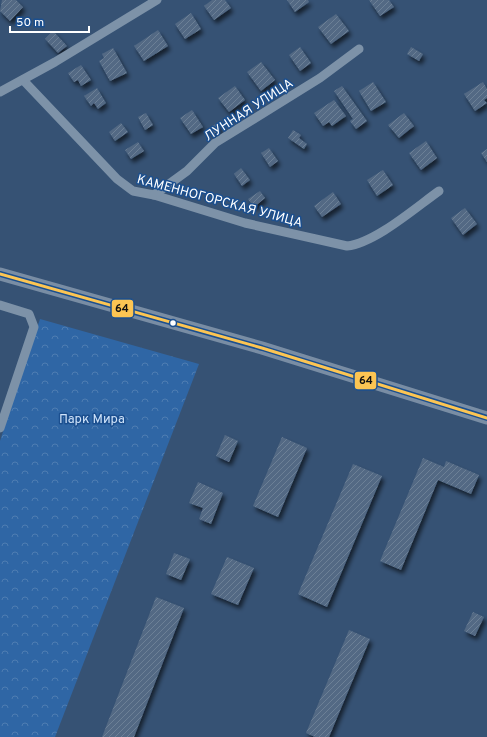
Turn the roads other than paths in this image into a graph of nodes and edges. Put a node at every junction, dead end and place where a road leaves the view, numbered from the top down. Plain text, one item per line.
1 (157, 0) edge
2 (359, 49) dead end
3 (23, 80) junction
4 (0, 92) edge
5 (439, 191) dead end
6 (154, 195) junction
7 (0, 274) edge
8 (0, 305) edge
9 (487, 418) edge
10 (0, 428) edge

1 - 3 street
2 - 6 street, ЛУННАЯ УЛИЦА
3 - 4 street
3 - 6 street, КАМЕННОГОРСКАЯ УЛИЦА
5 - 6 street, КАМЕННОГОРСКАЯ УЛИЦА
7 - 9 street
8 - 10 street

